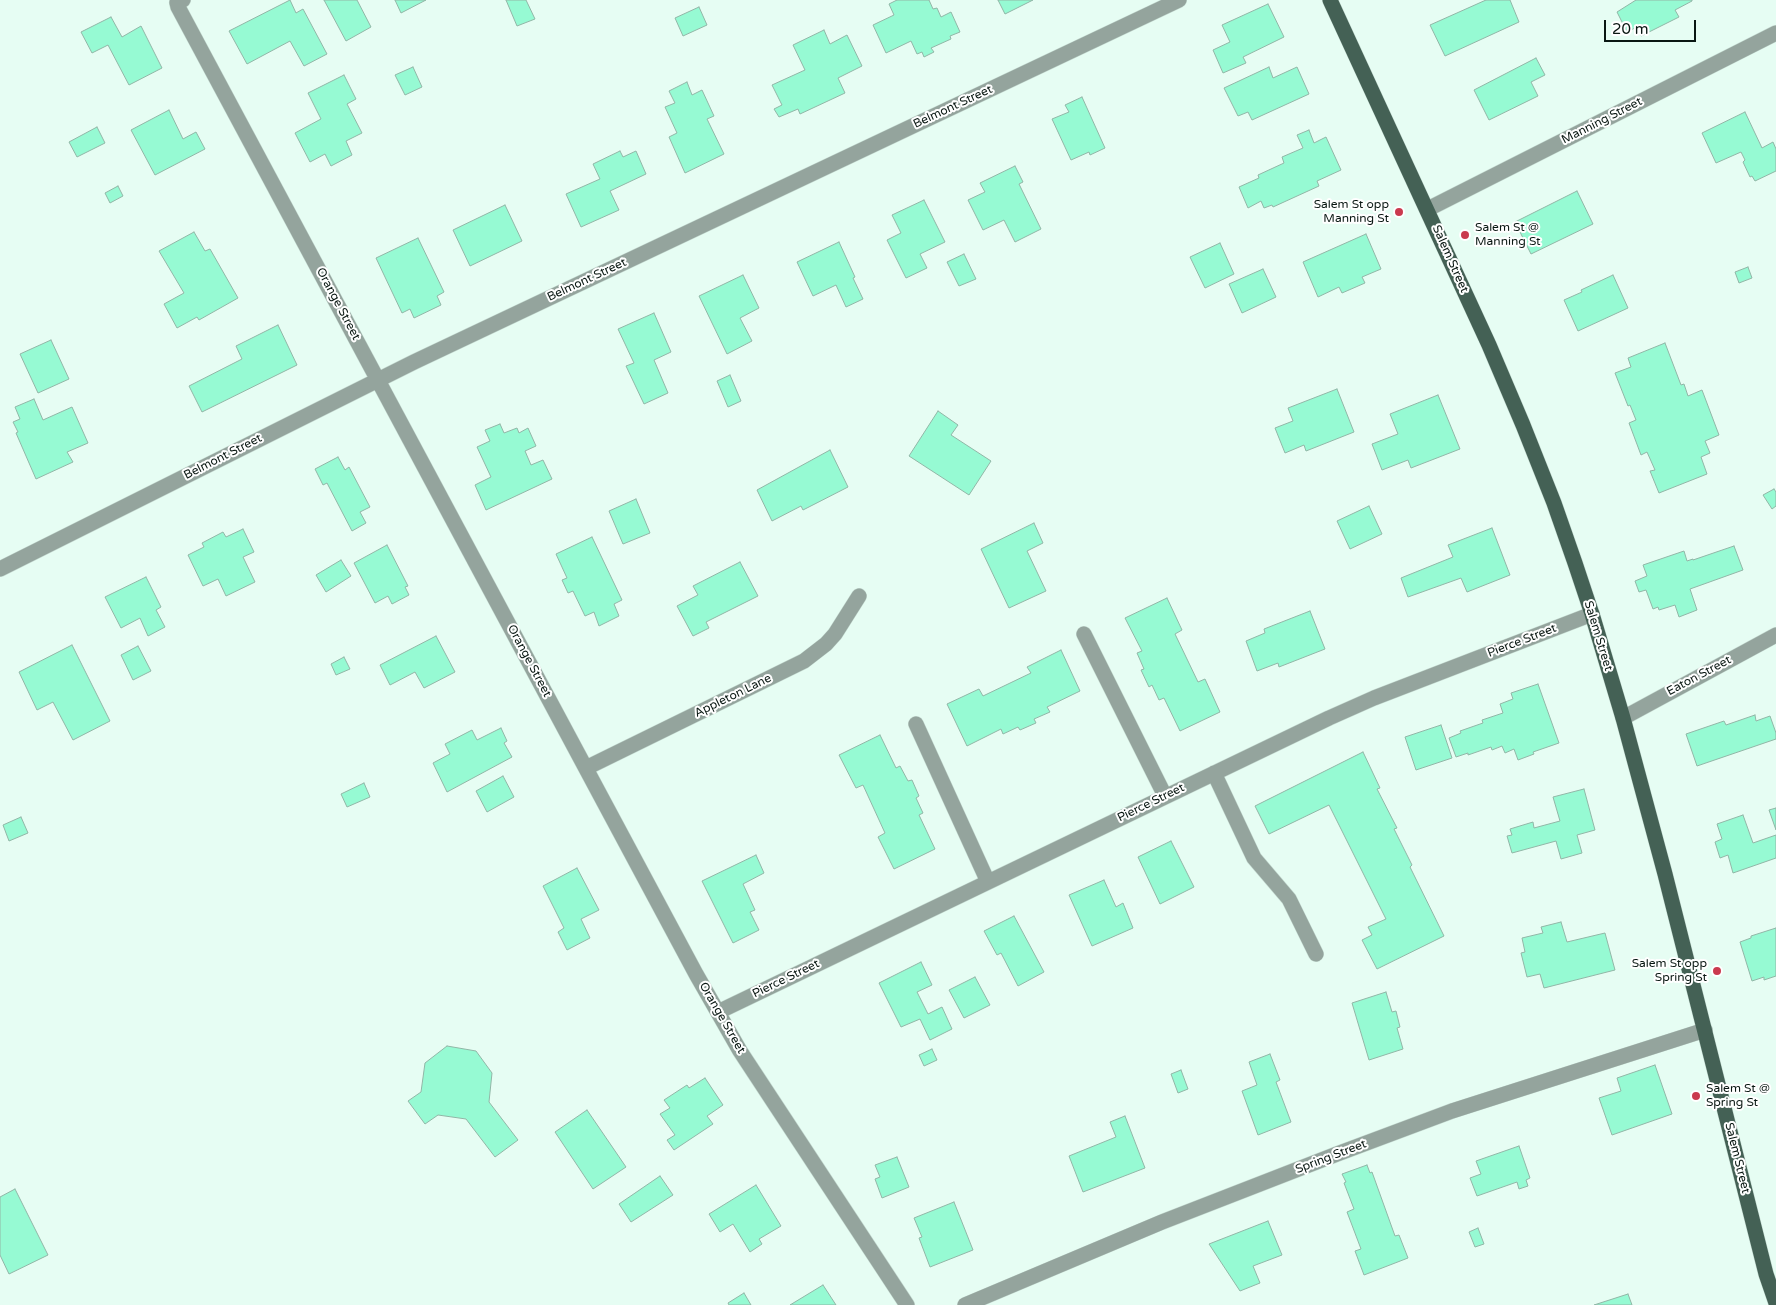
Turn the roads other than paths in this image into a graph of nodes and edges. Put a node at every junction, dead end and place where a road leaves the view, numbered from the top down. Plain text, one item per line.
1 (1179, 0) edge
2 (1330, 0) edge
3 (180, 1) edge
4 (1776, 33) edge
5 (1428, 209) junction
6 (378, 380) junction
7 (0, 569) edge
8 (858, 596) dead end
9 (1592, 614) junction
10 (1084, 634) dead end
11 (1776, 635) edge
12 (1623, 718) junction
13 (916, 724) dead end
14 (586, 768) junction
15 (1214, 773) junction
16 (1165, 796) junction
17 (988, 882) junction
18 (1316, 954) dead end
19 (718, 1012) junction
20 (1705, 1030) junction
21 (1776, 1303) edge
22 (906, 1305) edge
23 (965, 1305) edge

1 - 6 street, Belmont Street
2 - 5 main road, Salem Street
3 - 6 street, Orange Street
4 - 5 street, Manning Street
5 - 9 main road, Salem Street
6 - 7 street, Belmont Street
6 - 14 street, Orange Street
8 - 14 street, Appleton Lane
9 - 12 main road, Salem Street
9 - 15 street, Pierce Street
10 - 16 street
11 - 12 street, Eaton Street
12 - 20 main road, Salem Street
13 - 17 street
14 - 19 street, Orange Street
15 - 16 street, Pierce Street
15 - 18 street
16 - 17 street, Pierce Street
17 - 19 street, Pierce Street
19 - 22 street, Orange Street
20 - 21 main road, Salem Street
20 - 23 street, Spring Street

